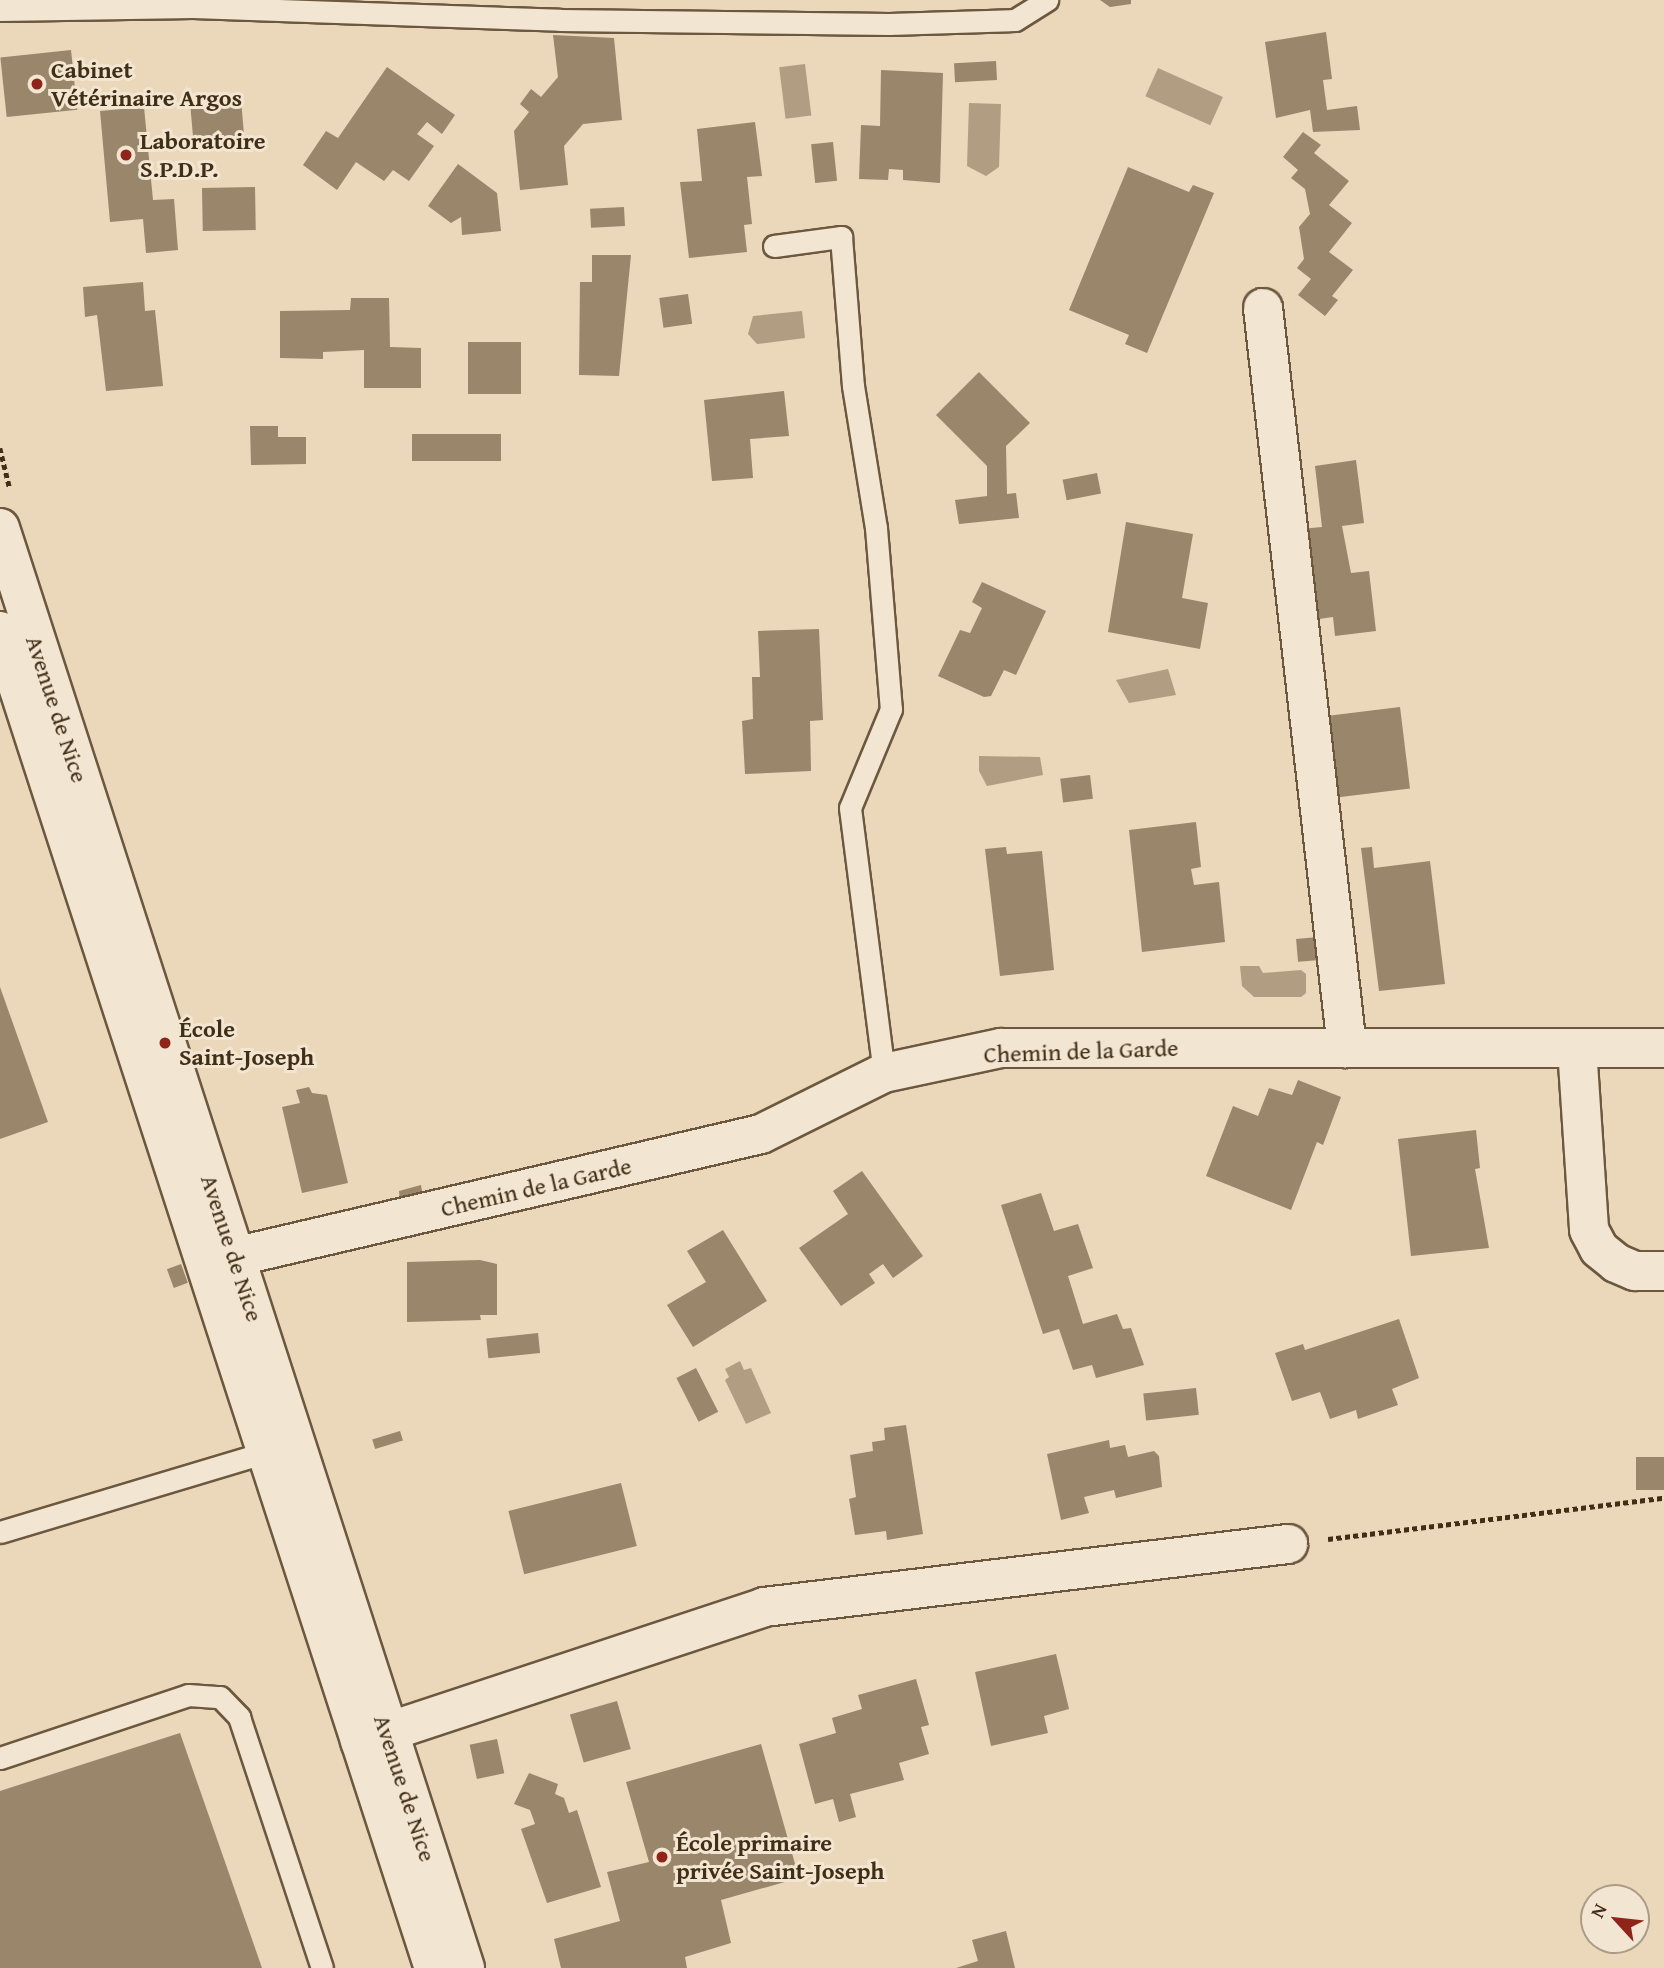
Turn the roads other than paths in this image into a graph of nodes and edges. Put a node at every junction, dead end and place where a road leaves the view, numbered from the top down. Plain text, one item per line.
1 (1047, 0) edge
2 (0, 10) edge
3 (774, 246) dead end
4 (1263, 308) dead end
5 (0, 528) edge
6 (0, 631) edge
7 (1347, 1048) junction
8 (1577, 1048) junction
9 (1664, 1048) edge
10 (884, 1073) junction
11 (234, 1257) junction
12 (1664, 1271) edge
13 (282, 1448) junction
14 (0, 1532) edge
15 (1288, 1544) road end
16 (373, 1737) junction
17 (0, 1758) edge
18 (322, 1968) edge
19 (434, 1968) edge
20 (465, 1968) edge

1 - 2 lane
3 - 10 lane
4 - 7 street
5 - 11 street, Avenue de Nice
6 - 13 street, Avenue de Nice
7 - 8 street, Chemin de la Garde
7 - 10 street, Chemin de la Garde
8 - 9 street, Chemin de la Garde
8 - 12 street
10 - 11 street, Chemin de la Garde
11 - 13 street, Avenue de Nice
13 - 14 lane
13 - 16 street, Avenue de Nice
15 - 16 street
16 - 19 street, Avenue de Nice
16 - 20 street, Avenue de Nice
17 - 18 lane

